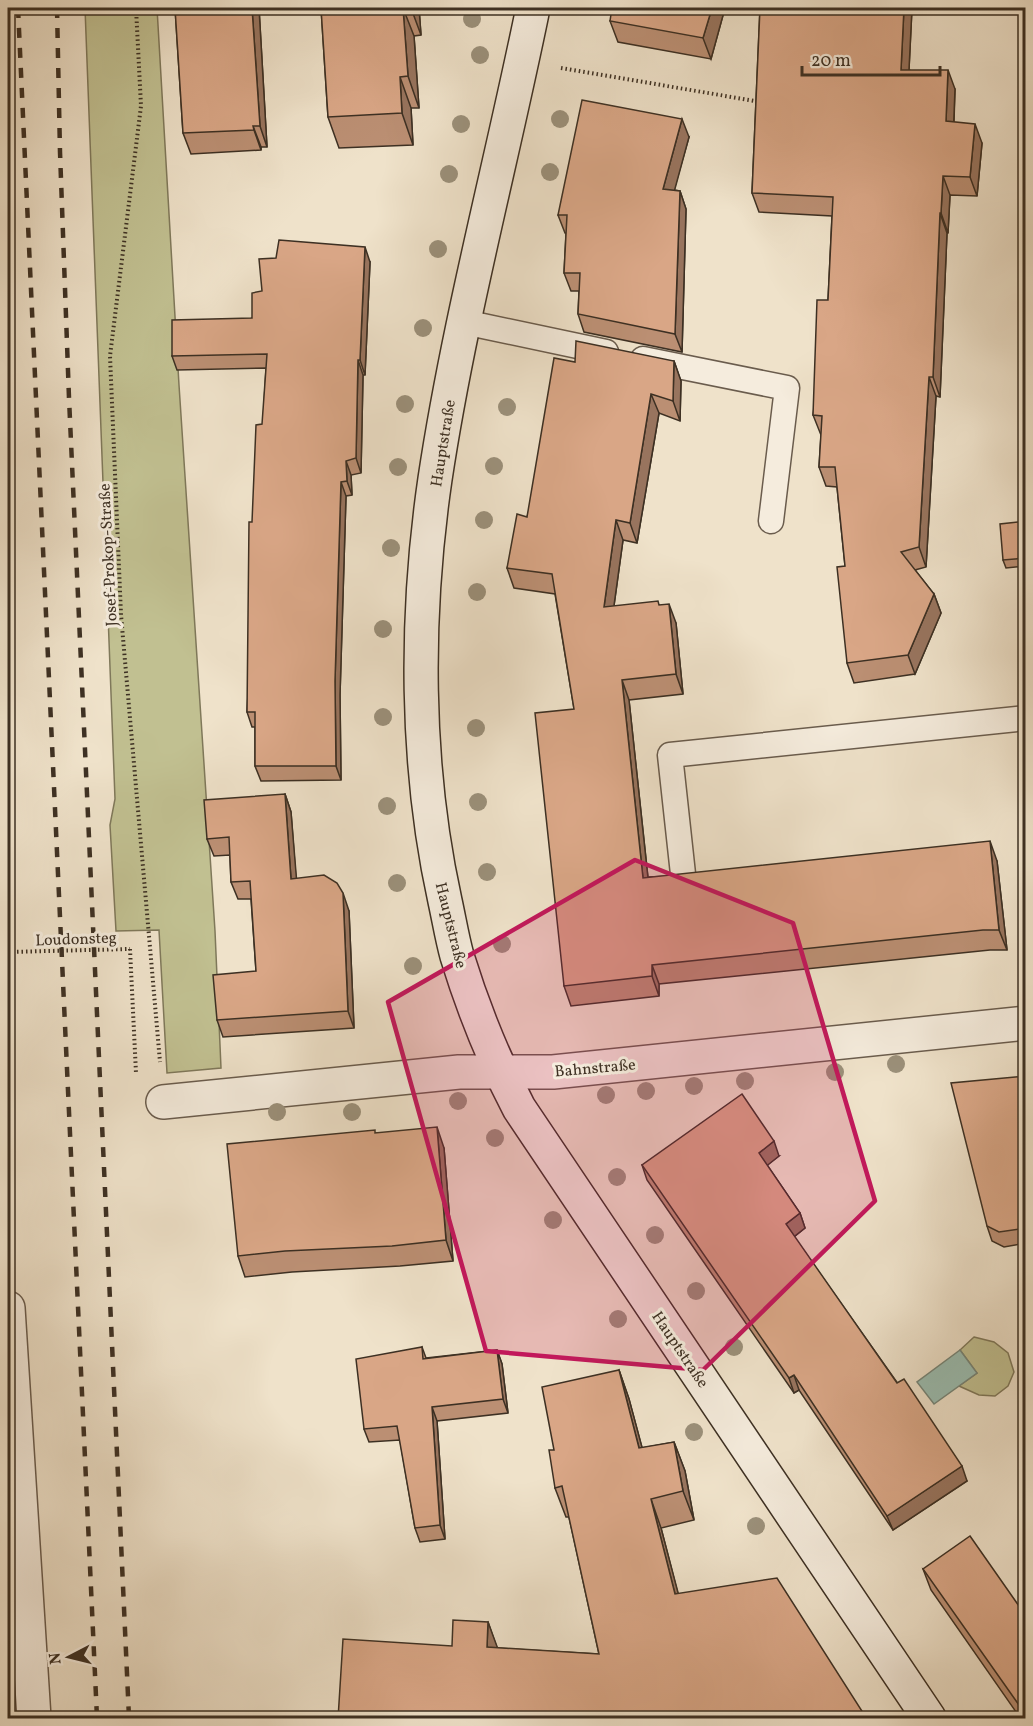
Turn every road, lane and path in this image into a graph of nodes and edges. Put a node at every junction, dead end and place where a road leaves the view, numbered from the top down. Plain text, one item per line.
1 (135, 8) edge
2 (533, 8) edge
3 (522, 61) junction
4 (771, 103) edge
5 (464, 322) junction
6 (771, 521) dead end
7 (1026, 718) edge
8 (683, 874) edge
9 (8, 952) edge
10 (1026, 1023) edge
11 (500, 1071) junction
12 (135, 1072) dead end
13 (163, 1102) joint
14 (8, 1308) edge
15 (34, 1719) edge
16 (929, 1719) edge

1 - 13 path, Josef-Prokop-Straße
2 - 3 main road, Hauptstraße
3 - 4 path
3 - 5 main road, Hauptstraße
5 - 6 lane
5 - 11 main road, Hauptstraße
7 - 8 lane
9 - 12 path, Loudonsteg, bridge
10 - 11 main road, Bahnstraße
11 - 13 main road, Bahnstraße
11 - 16 main road, Hauptstraße
14 - 15 main road

